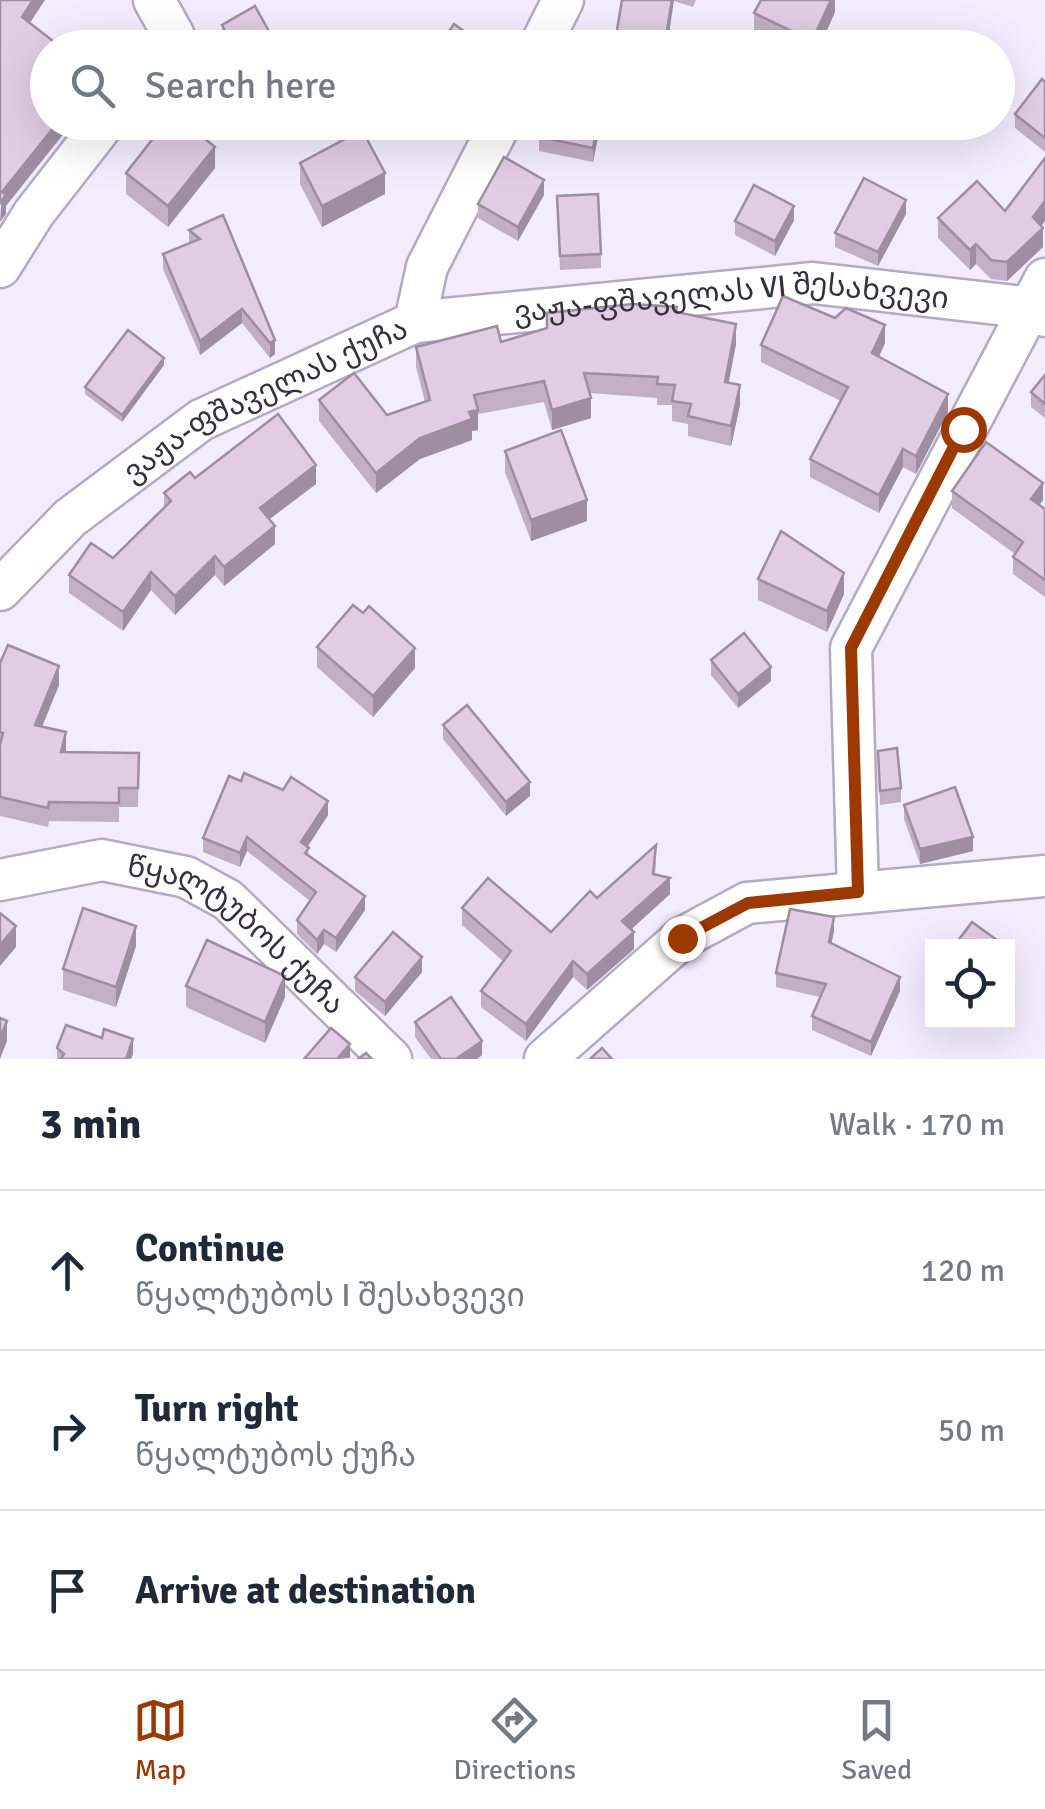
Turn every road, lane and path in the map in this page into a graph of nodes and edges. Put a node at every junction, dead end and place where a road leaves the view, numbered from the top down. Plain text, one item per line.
1 (154, 0) edge
2 (563, 0) edge
3 (171, 30) edge
4 (548, 30) edge
5 (91, 140) edge
6 (491, 140) edge
7 (0, 267) edge
8 (1041, 301) edge
9 (415, 322) junction
10 (0, 590) edge
11 (1045, 876) edge
12 (0, 880) edge
13 (858, 892) junction
14 (391, 1059) edge
15 (545, 1059) edge

1 - 3 street
2 - 4 street
5 - 7 street
6 - 9 street, ვაჟა-ფშაველას ქუჩა
8 - 9 street, ვაჟა-ფშაველას VI შესახვევი
8 - 13 street
9 - 10 street, ვაჟა-ფშაველას ქუჩა
11 - 13 street
12 - 14 street, წყალტუბოს ქუჩა
13 - 15 street

